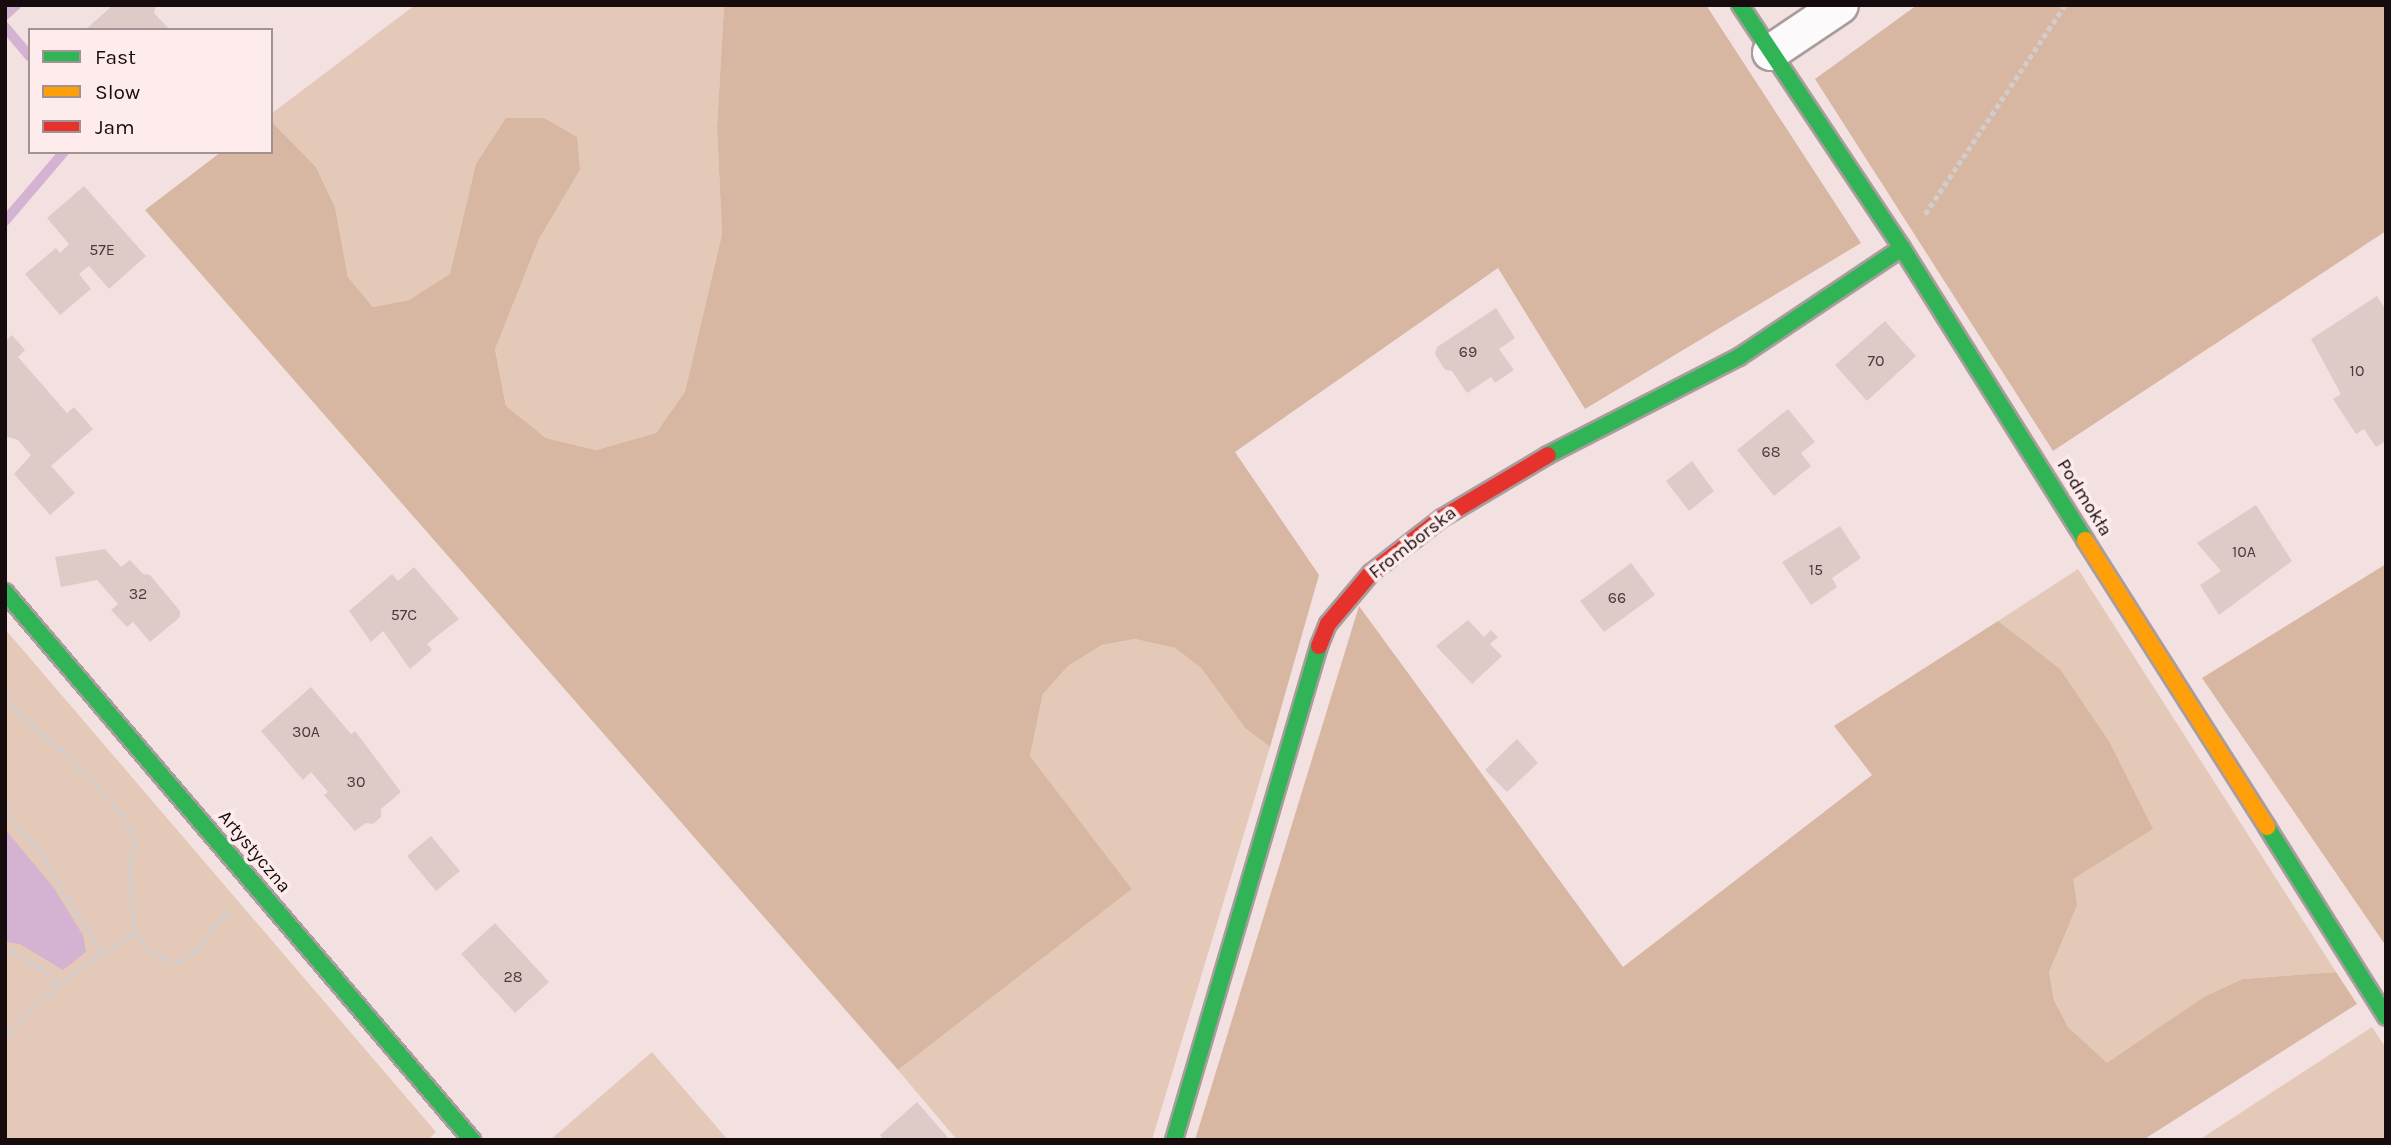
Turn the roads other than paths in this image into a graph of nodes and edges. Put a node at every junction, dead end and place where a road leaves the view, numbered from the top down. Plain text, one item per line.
1 (1740, 5) edge
2 (1840, 5) edge
3 (1770, 52) junction
4 (1902, 248) junction
5 (5, 592) edge
6 (2386, 1017) edge
7 (472, 1140) edge
8 (1174, 1140) edge

1 - 3 street, Podmokła
2 - 3 street
3 - 4 street, Podmokła
4 - 6 street, Podmokła
4 - 8 street, Fromborska
5 - 7 street, Artystyczna

